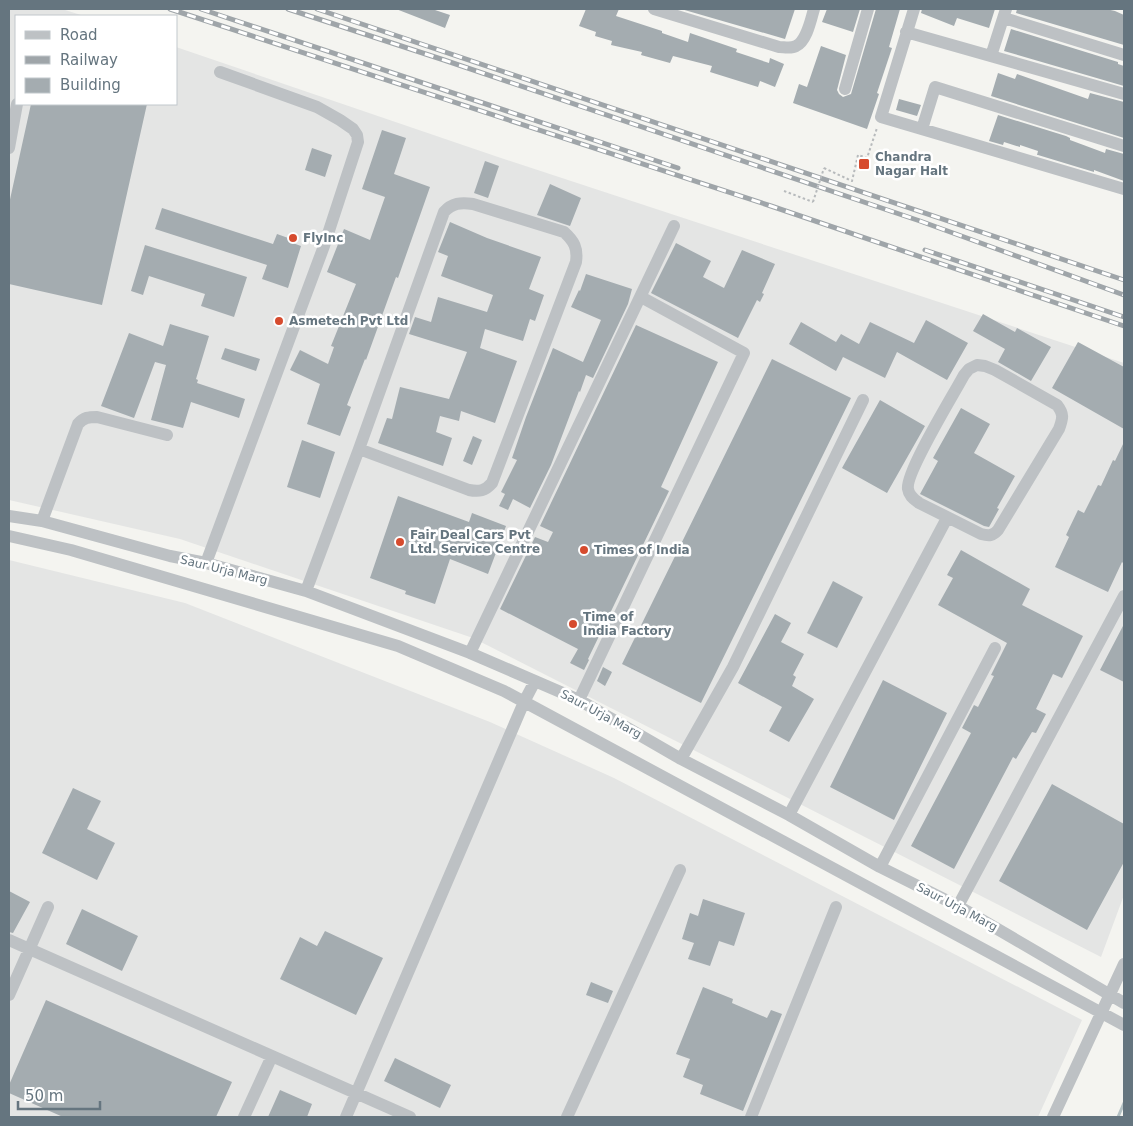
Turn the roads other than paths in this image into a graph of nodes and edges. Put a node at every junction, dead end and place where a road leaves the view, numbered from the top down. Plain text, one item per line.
1 (654, 9) edge
2 (868, 9) edge
3 (914, 9) edge
4 (811, 10) edge
5 (1005, 14) edge
6 (906, 32) junction
7 (1124, 55) edge
8 (991, 56) junction
9 (220, 72) dead end
10 (845, 89) dead end
11 (1124, 94) edge
12 (17, 105) edge
13 (922, 129) junction
14 (1124, 146) edge
15 (9, 148) edge
16 (1124, 189) edge
17 (674, 226) dead end
18 (641, 297) junction
19 (863, 400) dead end
20 (167, 435) dead end
21 (359, 449) junction
22 (9, 516) edge
23 (947, 518) junction
24 (42, 521) junction
25 (9, 536) edge
26 (206, 563) junction
27 (306, 591) junction
28 (1124, 596) edge
29 (995, 648) dead end
30 (470, 652) junction
31 (535, 681) junction
32 (579, 700) junction
33 (524, 702) junction
34 (681, 759) junction
35 (789, 815) junction
36 (880, 867) junction
37 (680, 870) dead end
38 (958, 906) junction
39 (48, 907) dead end
40 (836, 907) dead end
41 (9, 940) edge
42 (29, 949) junction
43 (1124, 964) edge
44 (1110, 994) junction
45 (9, 995) edge
46 (1124, 1003) edge
47 (1101, 1012) junction
48 (1124, 1025) edge
49 (272, 1056) junction
50 (356, 1093) junction
51 (244, 1117) edge
52 (346, 1117) edge
53 (410, 1117) edge
54 (568, 1117) edge
55 (751, 1117) edge
56 (1053, 1117) edge

1 - 4 street
2 - 10 street
3 - 6 street
5 - 7 street
5 - 8 street
6 - 8 street
6 - 13 street
8 - 11 street
9 - 26 street
12 - 15 street
13 - 14 street
13 - 16 street
17 - 18 street
18 - 30 street
18 - 32 street
19 - 34 street
20 - 24 street
21 - 21 street
21 - 27 street
22 - 24 street, Saur Urja Marg
23 - 23 street
23 - 35 street
24 - 26 street, Saur Urja Marg
25 - 33 street, Saur Urja Marg
26 - 27 street, Saur Urja Marg
27 - 30 street, Saur Urja Marg
28 - 38 street
29 - 36 street
30 - 31 street, Saur Urja Marg
31 - 32 street, Saur Urja Marg
31 - 33 street
32 - 34 street, Saur Urja Marg
33 - 47 street, Saur Urja Marg
33 - 50 street
34 - 35 street, Saur Urja Marg
35 - 36 street, Saur Urja Marg
36 - 38 street, Saur Urja Marg
37 - 54 street
38 - 44 street, Saur Urja Marg
39 - 42 street
40 - 55 street
41 - 42 street
42 - 45 street
42 - 49 street
43 - 44 street
44 - 46 street, Saur Urja Marg
44 - 47 street
47 - 48 street, Saur Urja Marg
47 - 56 street
49 - 50 street
49 - 51 street
50 - 52 street
50 - 53 street

